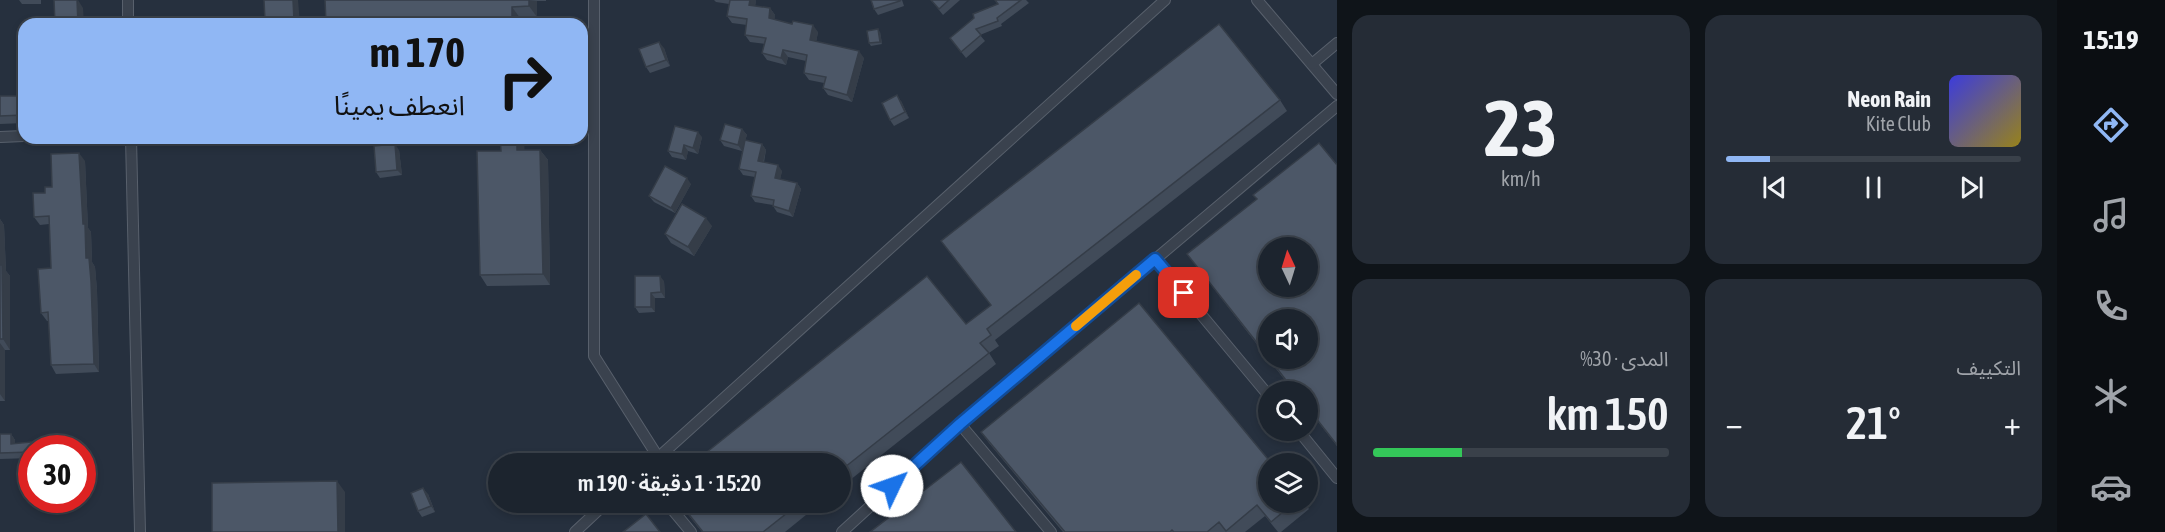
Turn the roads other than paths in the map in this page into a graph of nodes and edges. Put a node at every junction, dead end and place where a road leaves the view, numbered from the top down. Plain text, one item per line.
1 (128, 0) edge
2 (594, 0) edge
3 (1166, 0) edge
4 (1257, 0) edge
5 (128, 18) edge
6 (1337, 43) edge
7 (1312, 64) junction
8 (1337, 94) edge
9 (1337, 106) edge
10 (18, 136) edge
11 (0, 137) edge
12 (131, 144) edge
13 (1155, 259) junction
14 (1258, 383) edge
15 (960, 424) junction
16 (1307, 441) edge
17 (650, 453) edge
18 (664, 453) edge
19 (1337, 478) edge
20 (595, 513) edge
21 (675, 513) edge
22 (140, 532) edge
23 (574, 532) edge
24 (691, 532) edge
25 (842, 532) edge
26 (1051, 532) edge

1 - 5 street
2 - 17 street
3 - 18 street
4 - 7 street
6 - 7 street
7 - 8 street
9 - 13 street
10 - 11 street
12 - 22 street
13 - 14 street
13 - 15 street
15 - 25 street
15 - 26 street
16 - 19 street
20 - 23 street
21 - 24 street

